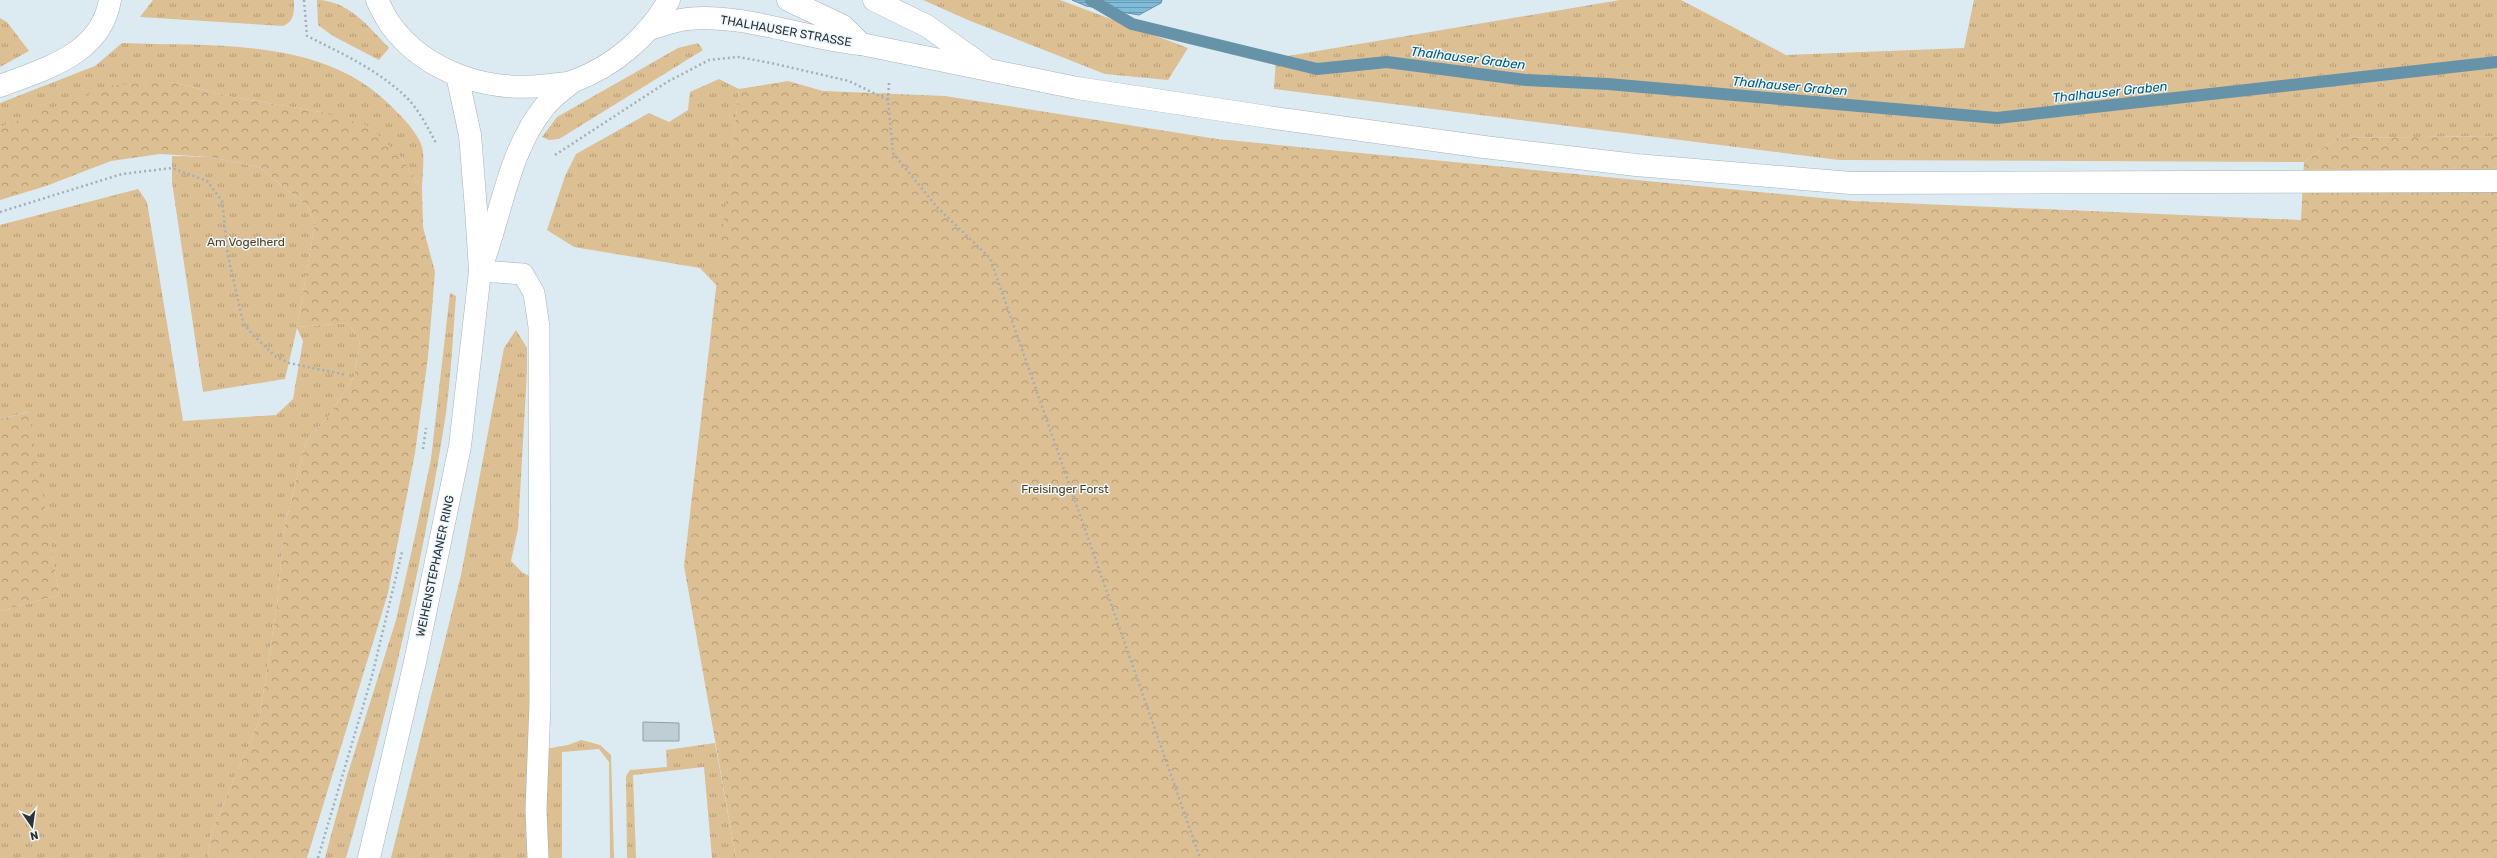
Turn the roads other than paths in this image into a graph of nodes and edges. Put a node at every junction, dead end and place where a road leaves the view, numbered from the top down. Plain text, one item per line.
1 (110, 0) edge
2 (359, 0) edge
3 (377, 0) edge
4 (669, 0) edge
5 (788, 0) edge
6 (874, 0) edge
7 (390, 24) junction
8 (649, 30) junction
9 (861, 44) junction
10 (990, 71) junction
11 (457, 75) junction
12 (572, 82) junction
13 (0, 86) edge
14 (2497, 181) edge
15 (480, 271) junction
16 (369, 858) edge
17 (538, 858) edge

1 - 13 main road
2 - 7 main road
3 - 7 main road
4 - 8 main road
5 - 9 main road, THALHAUSER STRASSE
6 - 10 main road
7 - 11 main road
8 - 9 main road, THALHAUSER STRASSE
8 - 12 main road
9 - 10 main road
10 - 14 main road
11 - 12 main road
11 - 15 main road, WEIHENSTEPHANER RING
12 - 15 main road, WEIHENSTEPHANER RING
15 - 16 main road, WEIHENSTEPHANER RING
15 - 17 lane

